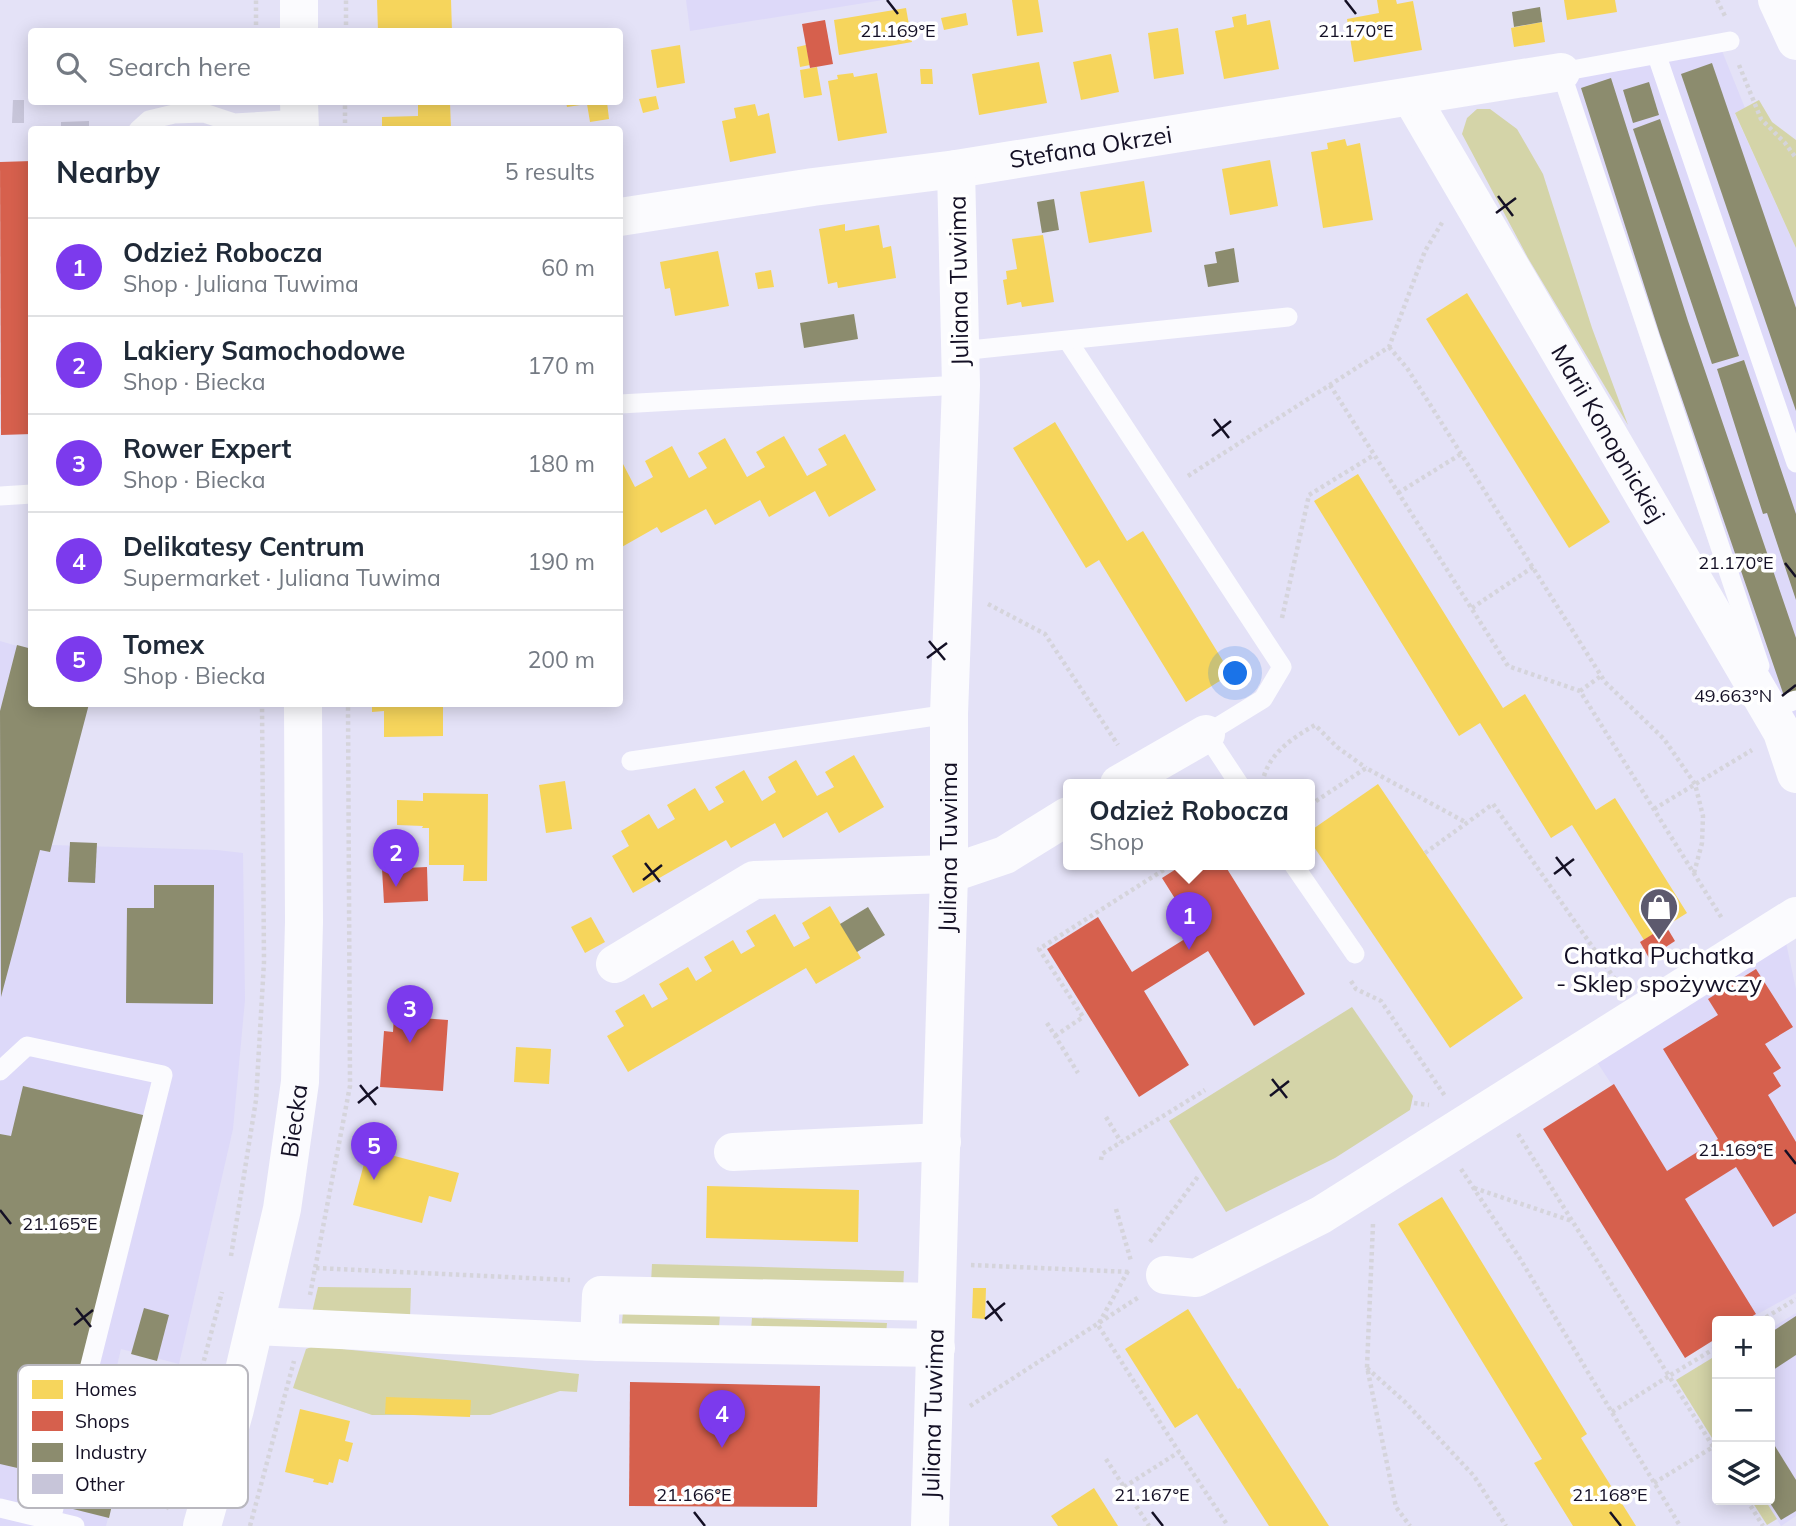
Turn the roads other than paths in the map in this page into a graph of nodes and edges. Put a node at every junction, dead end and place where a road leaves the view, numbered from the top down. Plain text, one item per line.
1 (299, 0) edge
2 (1777, 0) edge
3 (299, 28) edge
4 (1795, 37) edge
5 (1730, 41) road end
6 (1657, 56) junction
7 (1561, 72) junction
8 (1411, 97) junction
9 (299, 117) edge
10 (142, 126) edge
11 (957, 169) junction
12 (623, 217) edge
13 (1288, 317) dead end
14 (1068, 341) junction
15 (960, 368) junction
16 (623, 404) edge
17 (1796, 463) edge
18 (28, 494) edge
19 (0, 496) edge
20 (303, 707) edge
21 (949, 714) junction
22 (1784, 714) edge
23 (1206, 734) junction
24 (631, 761) dead end
25 (1796, 774) edge
26 (1128, 778) edge
27 (1236, 779) edge
28 (1063, 819) edge
29 (1297, 870) edge
30 (949, 874) junction
31 (1796, 916) edge
32 (1356, 954) dead end
33 (615, 964) dead end
34 (0, 1071) edge
35 (942, 1142) junction
36 (733, 1152) dead end
37 (1146, 1260) road end
38 (936, 1302) junction
39 (254, 1326) junction
40 (599, 1342) junction
41 (936, 1348) junction
42 (90, 1365) edge
43 (245, 1365) edge
44 (0, 1508) edge
45 (54, 1508) edge
46 (51, 1520) junction
47 (75, 1526) edge
48 (930, 1526) edge

1 - 3 street
2 - 4 street
5 - 6 lane
6 - 7 lane
6 - 17 lane
7 - 8 street, Stefana Okrzei
7 - 22 lane
8 - 11 street, Stefana Okrzei
8 - 22 street, Marii Konopnickiej
9 - 10 lane
11 - 12 street, Stefana Okrzei
11 - 15 street, Juliana Tuwima
13 - 14 lane
14 - 15 lane
14 - 23 lane
15 - 16 lane
15 - 21 street, Juliana Tuwima
18 - 19 lane
20 - 39 street, Biecka
21 - 24 lane
21 - 30 street, Juliana Tuwima
22 - 25 street, Marii Konopnickiej
23 - 26 street
23 - 27 lane
28 - 30 street
29 - 32 lane
30 - 33 street
30 - 35 street, Juliana Tuwima
31 - 37 street
34 - 42 lane
35 - 36 street
35 - 38 street, Juliana Tuwima
38 - 40 street
38 - 41 street, Juliana Tuwima
39 - 40 street
39 - 43 street, Biecka
40 - 41 street
41 - 48 street, Juliana Tuwima
44 - 46 lane
45 - 46 lane
46 - 47 lane

